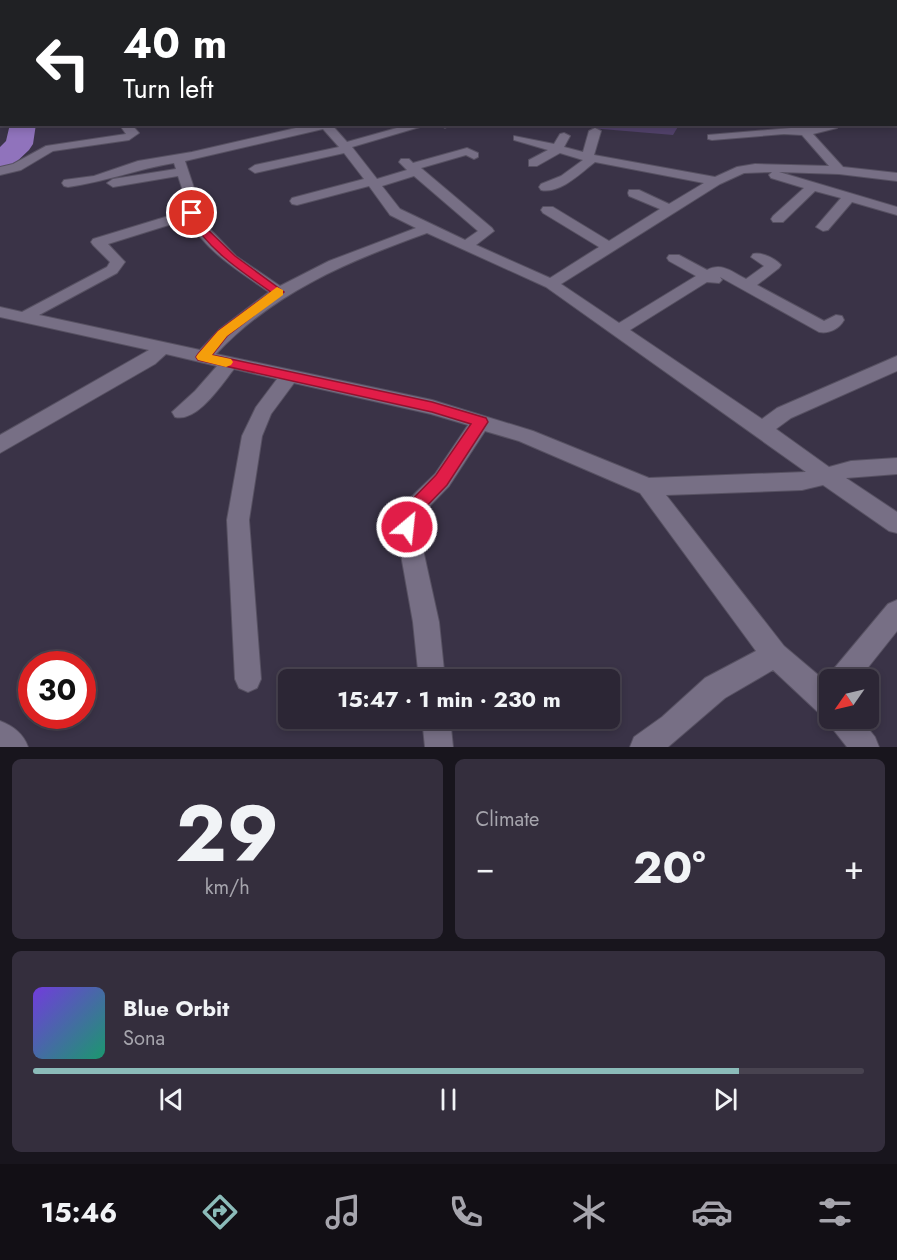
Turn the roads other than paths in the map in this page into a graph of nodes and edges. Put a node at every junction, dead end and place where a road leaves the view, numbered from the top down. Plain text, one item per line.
1 (126, 126) edge
2 (320, 126) edge
3 (325, 126) edge
4 (421, 126) edge
5 (835, 127) edge
6 (595, 131) dead end
7 (805, 132) junction
8 (564, 135) dead end
9 (712, 137) dead end
10 (518, 138) dead end
11 (346, 148) junction
12 (556, 150) junction
13 (474, 155) dead end
14 (590, 158) junction
15 (534, 163) dead end
16 (179, 165) junction
17 (411, 167) junction
18 (255, 169) dead end
19 (769, 170) junction
20 (839, 170) junction
21 (0, 171) edge
22 (897, 177) edge
23 (716, 181) junction
24 (373, 182) junction
25 (68, 183) dead end
26 (102, 185) dead end
27 (545, 187) dead end
28 (812, 187) junction
29 (634, 192) dead end
30 (849, 197) junction
31 (297, 201) dead end
32 (671, 209) junction
33 (548, 210) dead end
34 (897, 211) edge
35 (192, 213) junction
36 (778, 219) dead end
37 (823, 227) dead end
38 (426, 229) junction
39 (465, 246) junction
40 (611, 248) junction
41 (758, 257) dead end
42 (674, 258) dead end
43 (706, 276) junction
44 (551, 284) junction
45 (738, 287) junction
46 (279, 292) junction
47 (0, 312) edge
48 (24, 318) junction
49 (836, 320) dead end
50 (619, 330) junction
51 (163, 348) junction
52 (203, 357) junction
53 (897, 362) edge
54 (230, 363) junction
55 (290, 376) junction
56 (182, 412) dead end
57 (481, 422) junction
58 (762, 429) junction
59 (0, 445) edge
60 (897, 466) edge
61 (826, 476) junction
62 (648, 487) junction
63 (897, 524) edge
64 (897, 612) edge
65 (775, 655) junction
66 (431, 669) edge
67 (855, 669) edge
68 (248, 679) dead end
69 (819, 688) edge
70 (437, 729) edge
71 (853, 729) edge
72 (0, 735) edge
73 (14, 747) edge
74 (439, 747) edge
75 (644, 747) edge
76 (865, 747) edge

1 - 21 street
2 - 16 street
3 - 11 street
4 - 11 street
5 - 7 street
6 - 14 street
7 - 9 street
7 - 20 street
8 - 12 street
10 - 12 street
11 - 18 street
11 - 24 street
12 - 14 street
12 - 15 street
13 - 17 street
14 - 23 street
14 - 27 street
16 - 25 street
16 - 26 street
16 - 35 street
17 - 24 street
17 - 39 street
19 - 20 street
19 - 23 street
19 - 28 street
20 - 22 street
23 - 32 street
24 - 31 street
24 - 38 street
28 - 30 street
28 - 36 street
29 - 32 street
30 - 34 street
30 - 37 street
32 - 40 street
33 - 40 street
35 - 46 street
35 - 48 street
38 - 39 street
38 - 46 street
39 - 44 street
40 - 44 street
41 - 45 street
42 - 43 street
43 - 45 street
43 - 50 street
44 - 50 street
45 - 49 street
46 - 52 street
47 - 48 street
48 - 51 street
50 - 58 street
51 - 52 street
51 - 59 street
52 - 54 street
53 - 58 street
54 - 55 street
54 - 56 street
55 - 57 street
55 - 68 street
57 - 62 street
57 - 66 street
58 - 61 street
60 - 61 street
61 - 62 street
61 - 63 street
62 - 65 street
64 - 67 street
65 - 69 street
65 - 75 street
70 - 74 street
71 - 76 street
72 - 73 street

